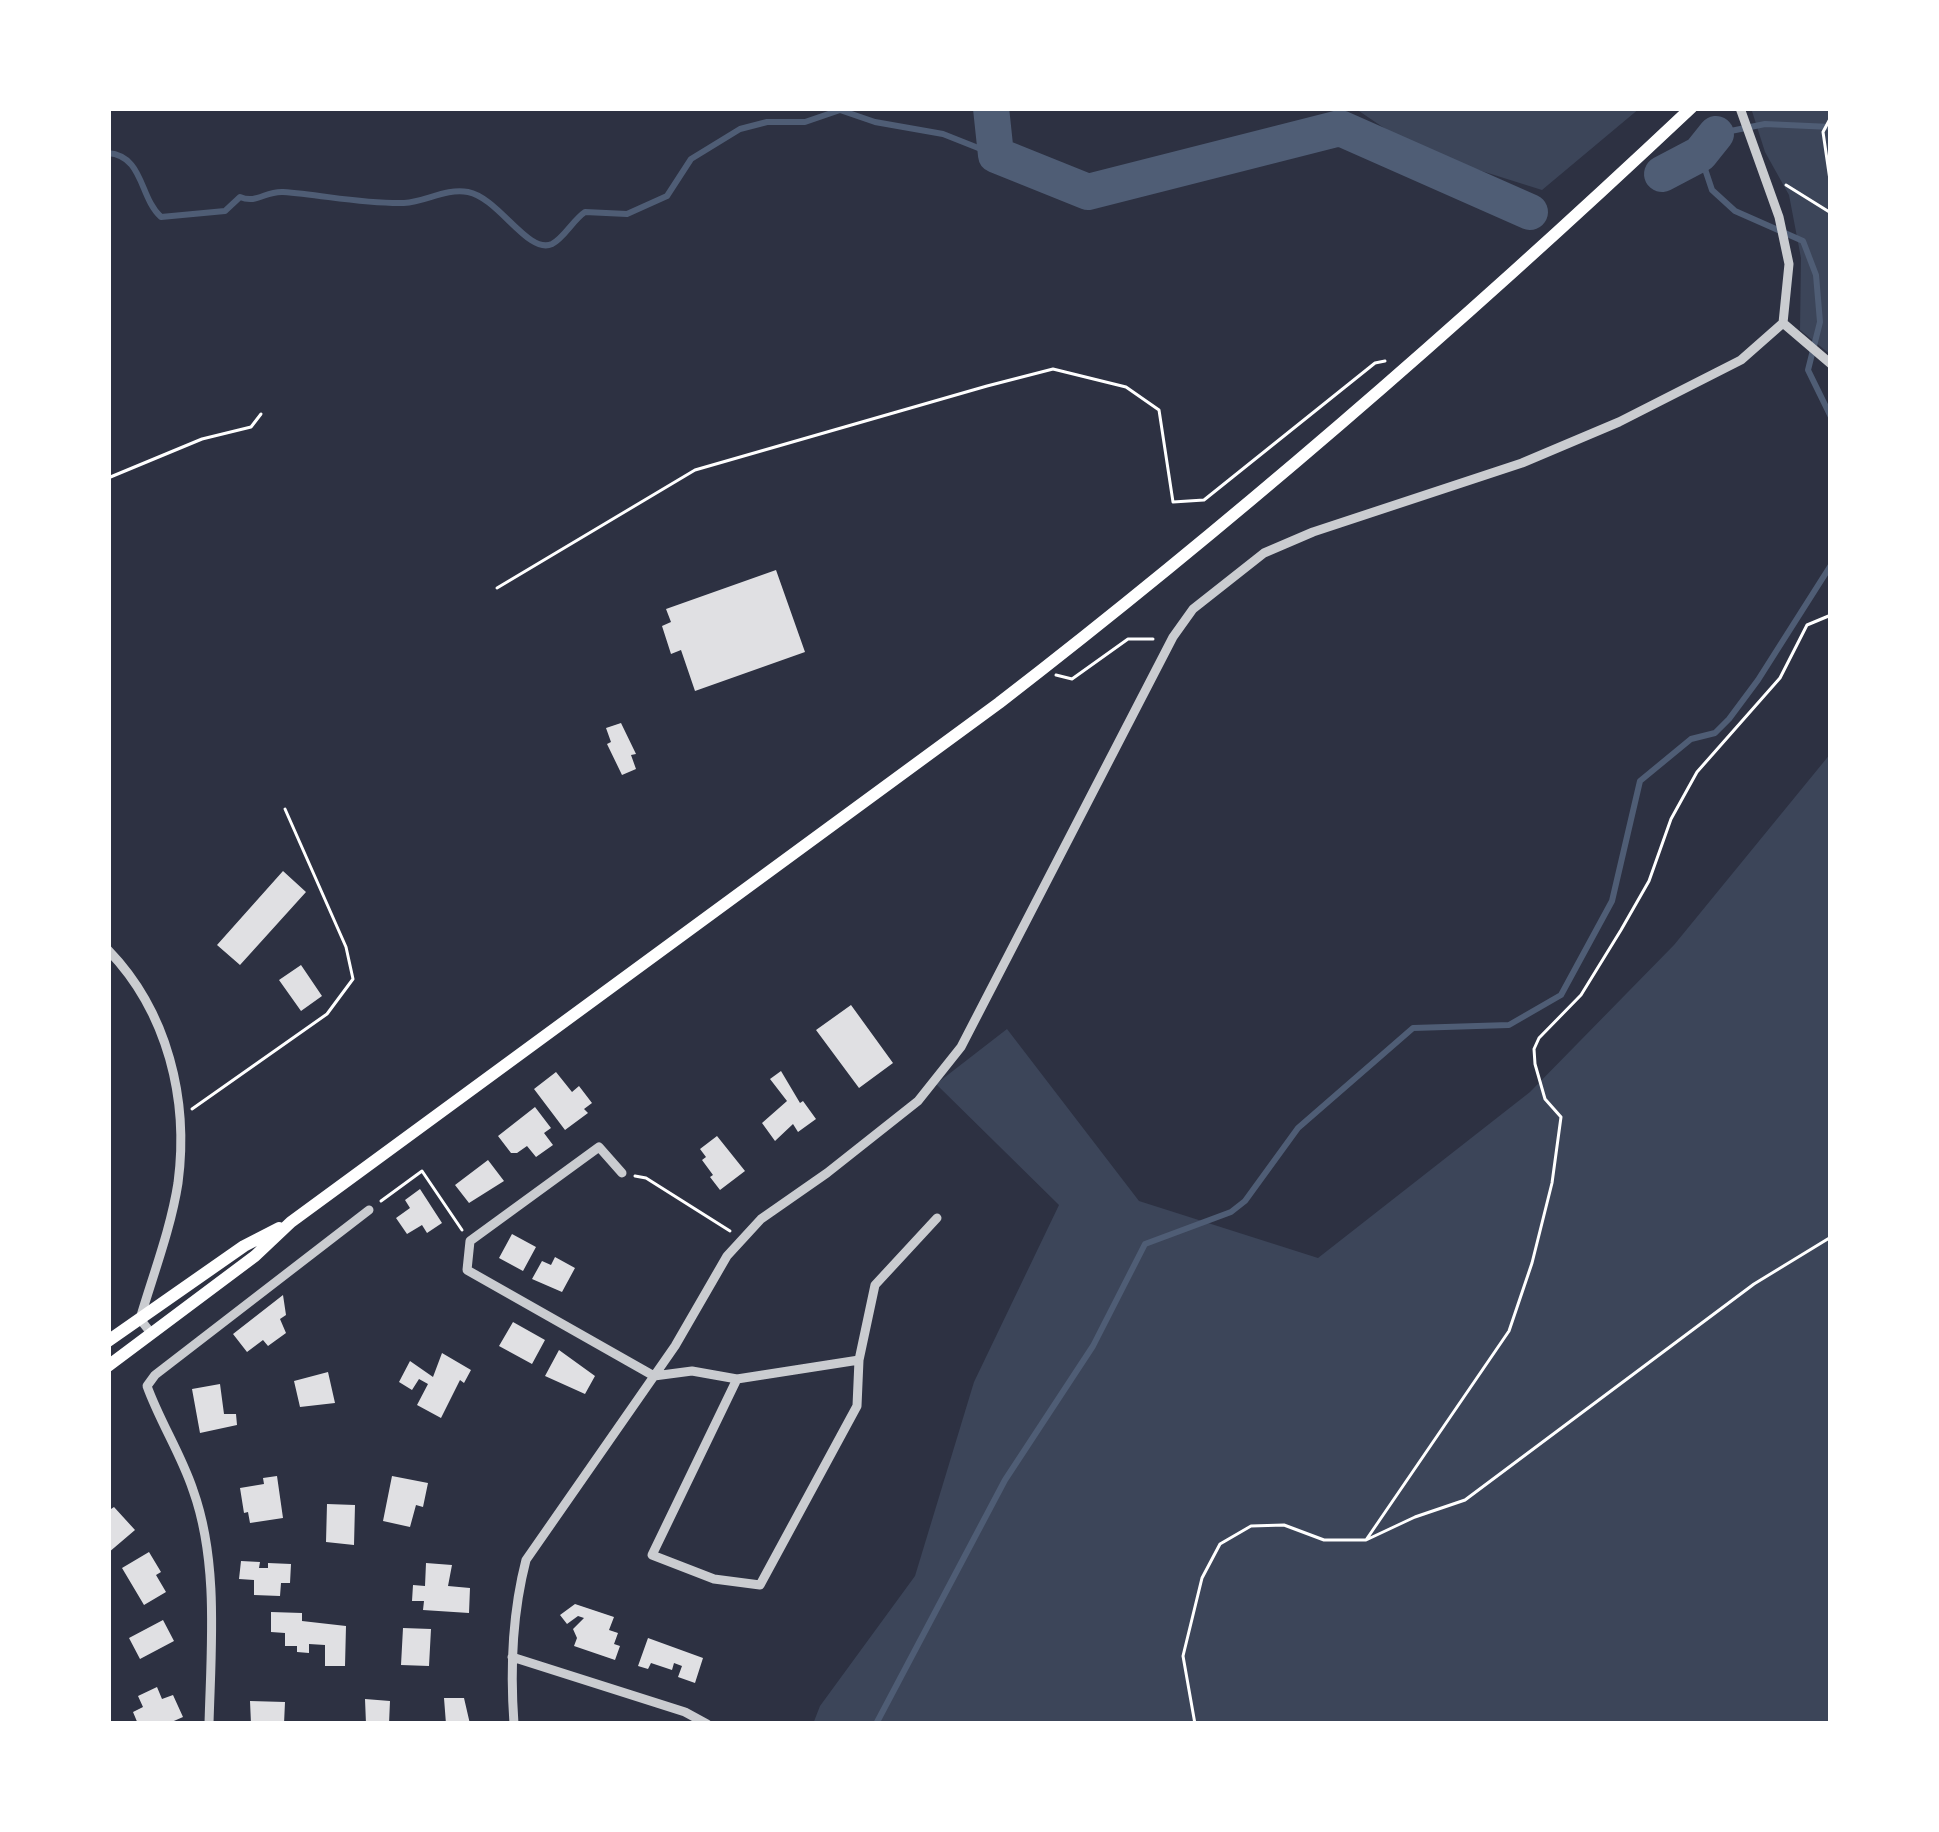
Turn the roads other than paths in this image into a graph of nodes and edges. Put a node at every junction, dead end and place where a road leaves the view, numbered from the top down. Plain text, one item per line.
1 (1691, 108) edge
2 (1740, 108) edge
3 (1783, 323) junction
4 (1831, 364) edge
5 (108, 950) edge
6 (622, 1173) road end
7 (369, 1210) road end
8 (937, 1218) dead end
9 (290, 1222) junction
10 (140, 1318) junction
11 (151, 1334) junction
12 (108, 1341) edge
13 (859, 1360) junction
14 (108, 1366) edge
15 (654, 1376) junction
16 (737, 1378) junction
17 (512, 1657) junction
18 (209, 1724) edge
19 (514, 1724) edge
20 (707, 1724) edge

1 - 9 main road
2 - 3 street
3 - 4 street
3 - 15 street
5 - 10 street
6 - 15 street
7 - 18 street
8 - 13 street
9 - 10 main road
9 - 11 main road
10 - 11 street
10 - 12 main road
11 - 14 main road
13 - 16 street
13 - 16 street
15 - 16 street
15 - 17 street
17 - 19 street
17 - 20 street

